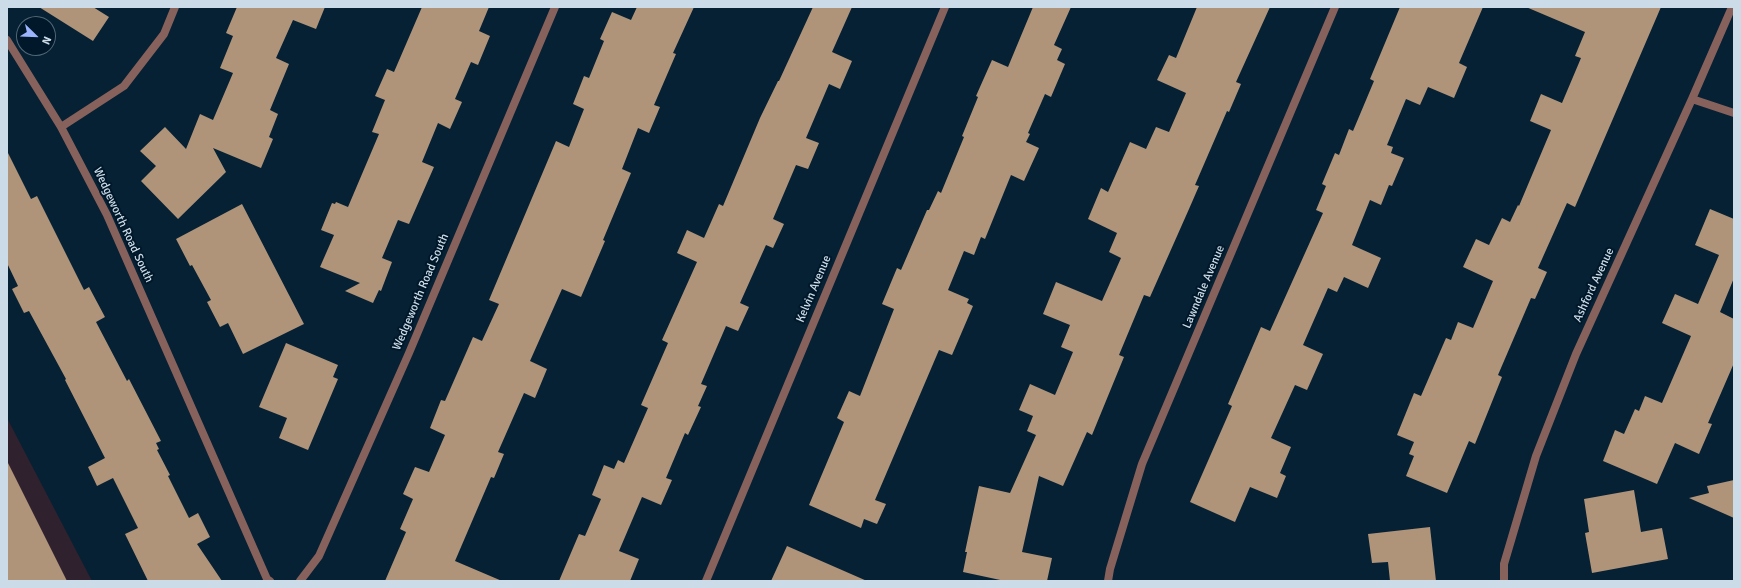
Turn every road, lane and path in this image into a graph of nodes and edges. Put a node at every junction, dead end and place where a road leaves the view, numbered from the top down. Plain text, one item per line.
1 (175, 7) edge
2 (555, 7) edge
3 (945, 7) edge
4 (1335, 7) edge
5 (1732, 7) edge
6 (7, 40) edge
7 (1692, 99) junction
8 (1734, 113) edge
9 (61, 127) junction
10 (270, 581) edge
11 (300, 581) edge
12 (706, 581) edge
13 (1108, 581) edge
14 (1504, 581) edge

1 - 9 street
2 - 11 street, Wedgeworth Road South
3 - 12 street, Kelvin Avenue
4 - 13 street, Lawndale Avenue
5 - 7 street, Ashford Avenue
6 - 9 street, Wedgeworth Road South
7 - 8 street
7 - 14 street, Ashford Avenue
9 - 10 street, Wedgeworth Road South

